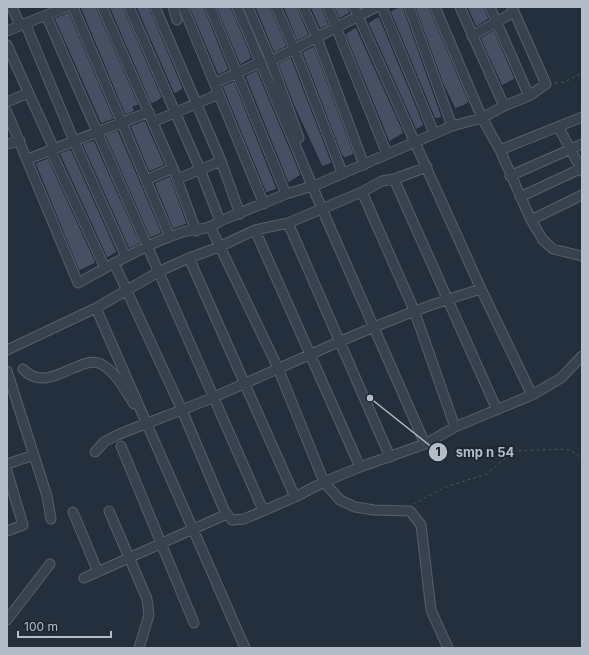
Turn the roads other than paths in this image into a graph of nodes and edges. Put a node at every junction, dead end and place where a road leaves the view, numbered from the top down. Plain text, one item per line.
1 (12, 7) edge
2 (38, 7) edge
3 (66, 7) edge
4 (73, 7) edge
5 (102, 7) edge
6 (129, 7) edge
7 (156, 7) edge
8 (173, 7) edge
9 (183, 7) edge
10 (210, 7) edge
11 (237, 7) edge
12 (248, 7) edge
13 (276, 7) edge
14 (303, 7) edge
15 (328, 7) edge
16 (354, 7) edge
17 (376, 7) edge
18 (382, 7) edge
19 (409, 7) edge
20 (435, 7) edge
21 (460, 7) edge
22 (490, 7) edge
23 (513, 10) edge
24 (44, 15) junction
25 (358, 16) junction
26 (178, 20) dead end
27 (497, 22) junction
28 (23, 24) junction
29 (337, 27) junction
30 (7, 31) edge
31 (472, 36) junction
32 (317, 38) junction
33 (7, 46) edge
34 (294, 48) junction
35 (271, 61) junction
36 (261, 62) junction
37 (239, 73) junction
38 (215, 83) junction
39 (28, 93) junction
40 (219, 94) junction
41 (529, 96) junction
42 (7, 102) edge
43 (198, 103) junction
44 (504, 106) junction
45 (7, 112) edge
46 (149, 112) junction
47 (175, 112) junction
48 (582, 117) edge
49 (482, 118) junction
50 (122, 122) junction
51 (153, 122) junction
52 (452, 126) junction
53 (559, 128) junction
54 (97, 131) junction
55 (434, 133) junction
56 (20, 141) junction
57 (74, 141) junction
58 (414, 143) junction
59 (7, 144) edge
60 (582, 144) edge
61 (570, 148) junction
62 (53, 150) junction
63 (500, 150) junction
64 (387, 154) junction
65 (28, 159) junction
66 (221, 161) junction
67 (364, 165) junction
68 (427, 167) junction
69 (173, 168) junction
70 (200, 169) junction
71 (582, 169) edge
72 (342, 172) junction
73 (510, 176) junction
74 (177, 179) junction
75 (394, 179) junction
76 (146, 180) junction
77 (314, 185) junction
78 (362, 192) junction
79 (286, 194) junction
80 (582, 196) edge
81 (520, 197) junction
82 (264, 204) junction
83 (322, 209) junction
84 (240, 214) junction
85 (530, 220) junction
86 (220, 221) junction
87 (288, 223) junction
88 (210, 228) junction
89 (255, 230) junction
90 (196, 231) junction
91 (170, 237) junction
92 (148, 247) junction
93 (219, 247) junction
94 (582, 256) edge
95 (126, 257) junction
96 (189, 258) junction
97 (114, 264) junction
98 (105, 268) junction
99 (160, 271) junction
100 (481, 289) junction
101 (126, 290) junction
102 (448, 299) junction
103 (96, 308) junction
104 (414, 310) junction
105 (375, 326) junction
106 (340, 341) junction
107 (7, 350) edge
108 (310, 354) junction
109 (582, 356) edge
110 (24, 368) dead end
111 (278, 368) junction
112 (7, 370) edge
113 (244, 382) junction
114 (532, 395) junction
115 (214, 397) junction
116 (182, 410) junction
117 (497, 410) junction
118 (143, 413) junction
119 (148, 424) junction
120 (455, 427) junction
121 (425, 444) junction
122 (121, 446) dead end
123 (95, 452) dead end
124 (34, 455) junction
125 (390, 457) junction
126 (7, 464) edge
127 (360, 467) junction
128 (7, 471) edge
129 (324, 482) junction
130 (295, 497) junction
131 (263, 510) junction
132 (109, 511) dead end
133 (73, 512) dead end
134 (227, 514) junction
135 (51, 519) dead end
136 (194, 529) junction
137 (7, 531) edge
138 (162, 544) junction
139 (131, 558) junction
140 (50, 564) dead end
141 (98, 572) junction
142 (84, 578) dead end
143 (7, 620) edge
144 (194, 623) dead end
145 (139, 648) edge
146 (245, 648) edge
147 (448, 648) edge

1 - 28 street
2 - 24 street
3 - 24 street
4 - 50 street
5 - 46 street
6 - 47 street
7 - 43 street
8 - 26 street
9 - 38 street
10 - 37 street
11 - 36 street
12 - 35 street
13 - 34 street
14 - 32 street
15 - 29 street
16 - 25 street
17 - 25 street
18 - 55 street
19 - 52 street
20 - 49 street
21 - 31 street
22 - 27 street
23 - 27 street
23 - 41 street
24 - 28 street
24 - 54 street
25 - 29 street
25 - 58 street
27 - 31 street
27 - 41 street
28 - 30 street
28 - 57 street
29 - 32 street
29 - 64 street
31 - 44 street
32 - 34 street
32 - 67 street
33 - 39 street
34 - 35 street
34 - 72 street
35 - 77 street
36 - 37 street
36 - 77 street
37 - 38 street
37 - 79 street
38 - 40 street
39 - 42 street
39 - 62 street
40 - 43 street
40 - 82 street
41 - 44 street
43 - 47 street
43 - 66 street
44 - 49 street
45 - 56 street
46 - 50 street
46 - 51 street
47 - 51 street
47 - 70 street
48 - 53 street
49 - 52 street
49 - 63 street
50 - 54 street
50 - 76 street
51 - 69 street
52 - 55 street
53 - 61 street
53 - 63 street
54 - 57 street
54 - 92 street
55 - 58 street
56 - 59 street
56 - 65 street
57 - 62 street
57 - 95 street
58 - 64 street
58 - 68 street
60 - 61 street
61 - 71 street
61 - 73 street
62 - 65 street
62 - 98 street
63 - 73 street
64 - 67 street
65 - 98 street
66 - 70 street
66 - 84 street
67 - 72 street
68 - 75 street
68 - 100 street
69 - 74 street
69 - 76 street
70 - 74 street
70 - 86 street
71 - 81 street
72 - 77 street
73 - 81 street
74 - 90 street
75 - 78 street
75 - 102 street
76 - 91 street
77 - 79 street
77 - 83 street
78 - 83 street
78 - 104 street
79 - 82 street
80 - 85 street
81 - 85 street
82 - 84 street
83 - 87 street
83 - 105 street
84 - 86 street
85 - 94 street
86 - 88 street
87 - 89 street
87 - 106 street
88 - 90 street
88 - 93 street
89 - 93 street
89 - 108 street
90 - 91 street
91 - 92 street
92 - 95 street
92 - 99 street
93 - 96 street
93 - 111 street
95 - 97 street
96 - 99 street
96 - 113 street
97 - 98 street
97 - 101 street
99 - 101 street
99 - 115 street
100 - 102 street
100 - 114 street
101 - 103 street
101 - 116 street
102 - 104 street
102 - 117 street
103 - 107 street
103 - 118 street
104 - 105 street
104 - 120 street
105 - 106 street
105 - 121 street
106 - 108 street
106 - 125 street
108 - 111 street
108 - 127 street
109 - 114 street
110 - 118 street
111 - 113 street
111 - 129 street
112 - 124 street
113 - 115 street
113 - 130 street
114 - 117 street
115 - 116 street
115 - 131 street
116 - 119 street
116 - 134 street
117 - 120 street
118 - 119 street
119 - 123 street
119 - 136 street
120 - 121 street
121 - 125 street
122 - 138 street
124 - 126 street
124 - 135 street
125 - 127 street
127 - 129 street
128 - 137 street
129 - 130 street
129 - 147 street
130 - 131 street
131 - 134 street
132 - 139 street
133 - 141 street
134 - 136 street
136 - 138 street
136 - 146 street
138 - 139 street
138 - 144 street
139 - 141 street
139 - 145 street
140 - 143 street
141 - 142 street

